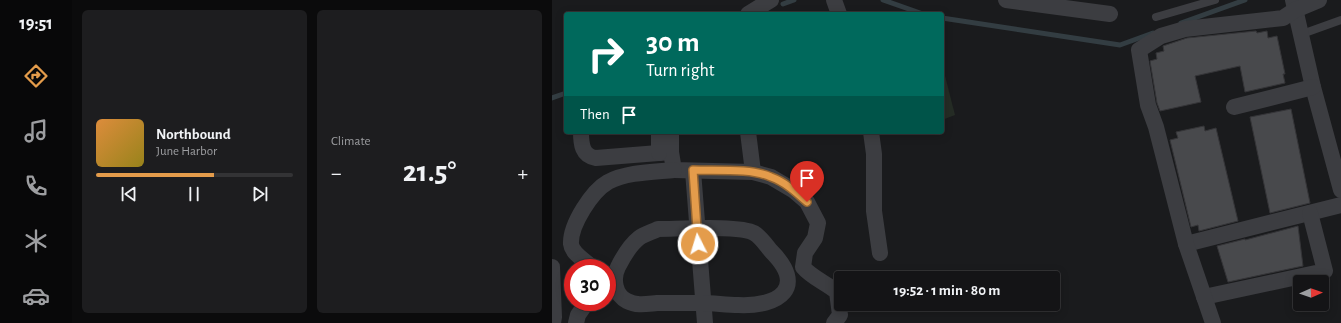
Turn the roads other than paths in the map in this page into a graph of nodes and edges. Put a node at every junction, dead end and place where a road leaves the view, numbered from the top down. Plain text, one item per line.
1 (771, 0) edge
2 (834, 0) edge
3 (1006, 0) edge
4 (1215, 0) edge
5 (1319, 0) edge
6 (1294, 5) edge
7 (751, 12) edge
8 (838, 12) edge
9 (1110, 14) dead end
10 (1156, 17) dead end
11 (1341, 20) edge
12 (1302, 34) junction
13 (1313, 87) junction
14 (1234, 107) dead end
15 (581, 134) edge
16 (660, 134) edge
17 (670, 134) edge
18 (748, 134) edge
19 (871, 134) edge
20 (665, 153) junction
21 (674, 170) junction
22 (693, 170) junction
23 (753, 172) junction
24 (1341, 190) edge
25 (1341, 205) edge
26 (1310, 213) junction
27 (697, 229) junction
28 (1186, 244) junction
29 (880, 253) dead end
30 (583, 259) edge
31 (552, 267) edge
32 (803, 267) junction
33 (786, 269) junction
34 (616, 270) edge
35 (616, 290) edge
36 (1204, 297) junction
37 (703, 303) junction
38 (581, 311) edge
39 (552, 323) edge
40 (576, 323) edge
41 (705, 323) edge
42 (834, 323) edge
43 (1213, 323) edge

1 - 7 street
2 - 8 street
3 - 9 street
4 - 10 lane
5 - 6 street
6 - 12 street
6 - 28 street
11 - 12 lane
12 - 13 street
13 - 14 street
13 - 24 street
15 - 20 street
16 - 20 street
17 - 20 street
18 - 23 street
19 - 29 street
20 - 21 street
21 - 22 street
21 - 30 street
22 - 23 street
22 - 27 street
23 - 32 street
25 - 26 street
26 - 28 street
26 - 36 street
27 - 33 street
27 - 34 street
27 - 37 street
28 - 36 street
31 - 39 street
32 - 33 street
32 - 42 street
33 - 37 street
35 - 37 street
36 - 43 street
37 - 41 street
38 - 40 street

